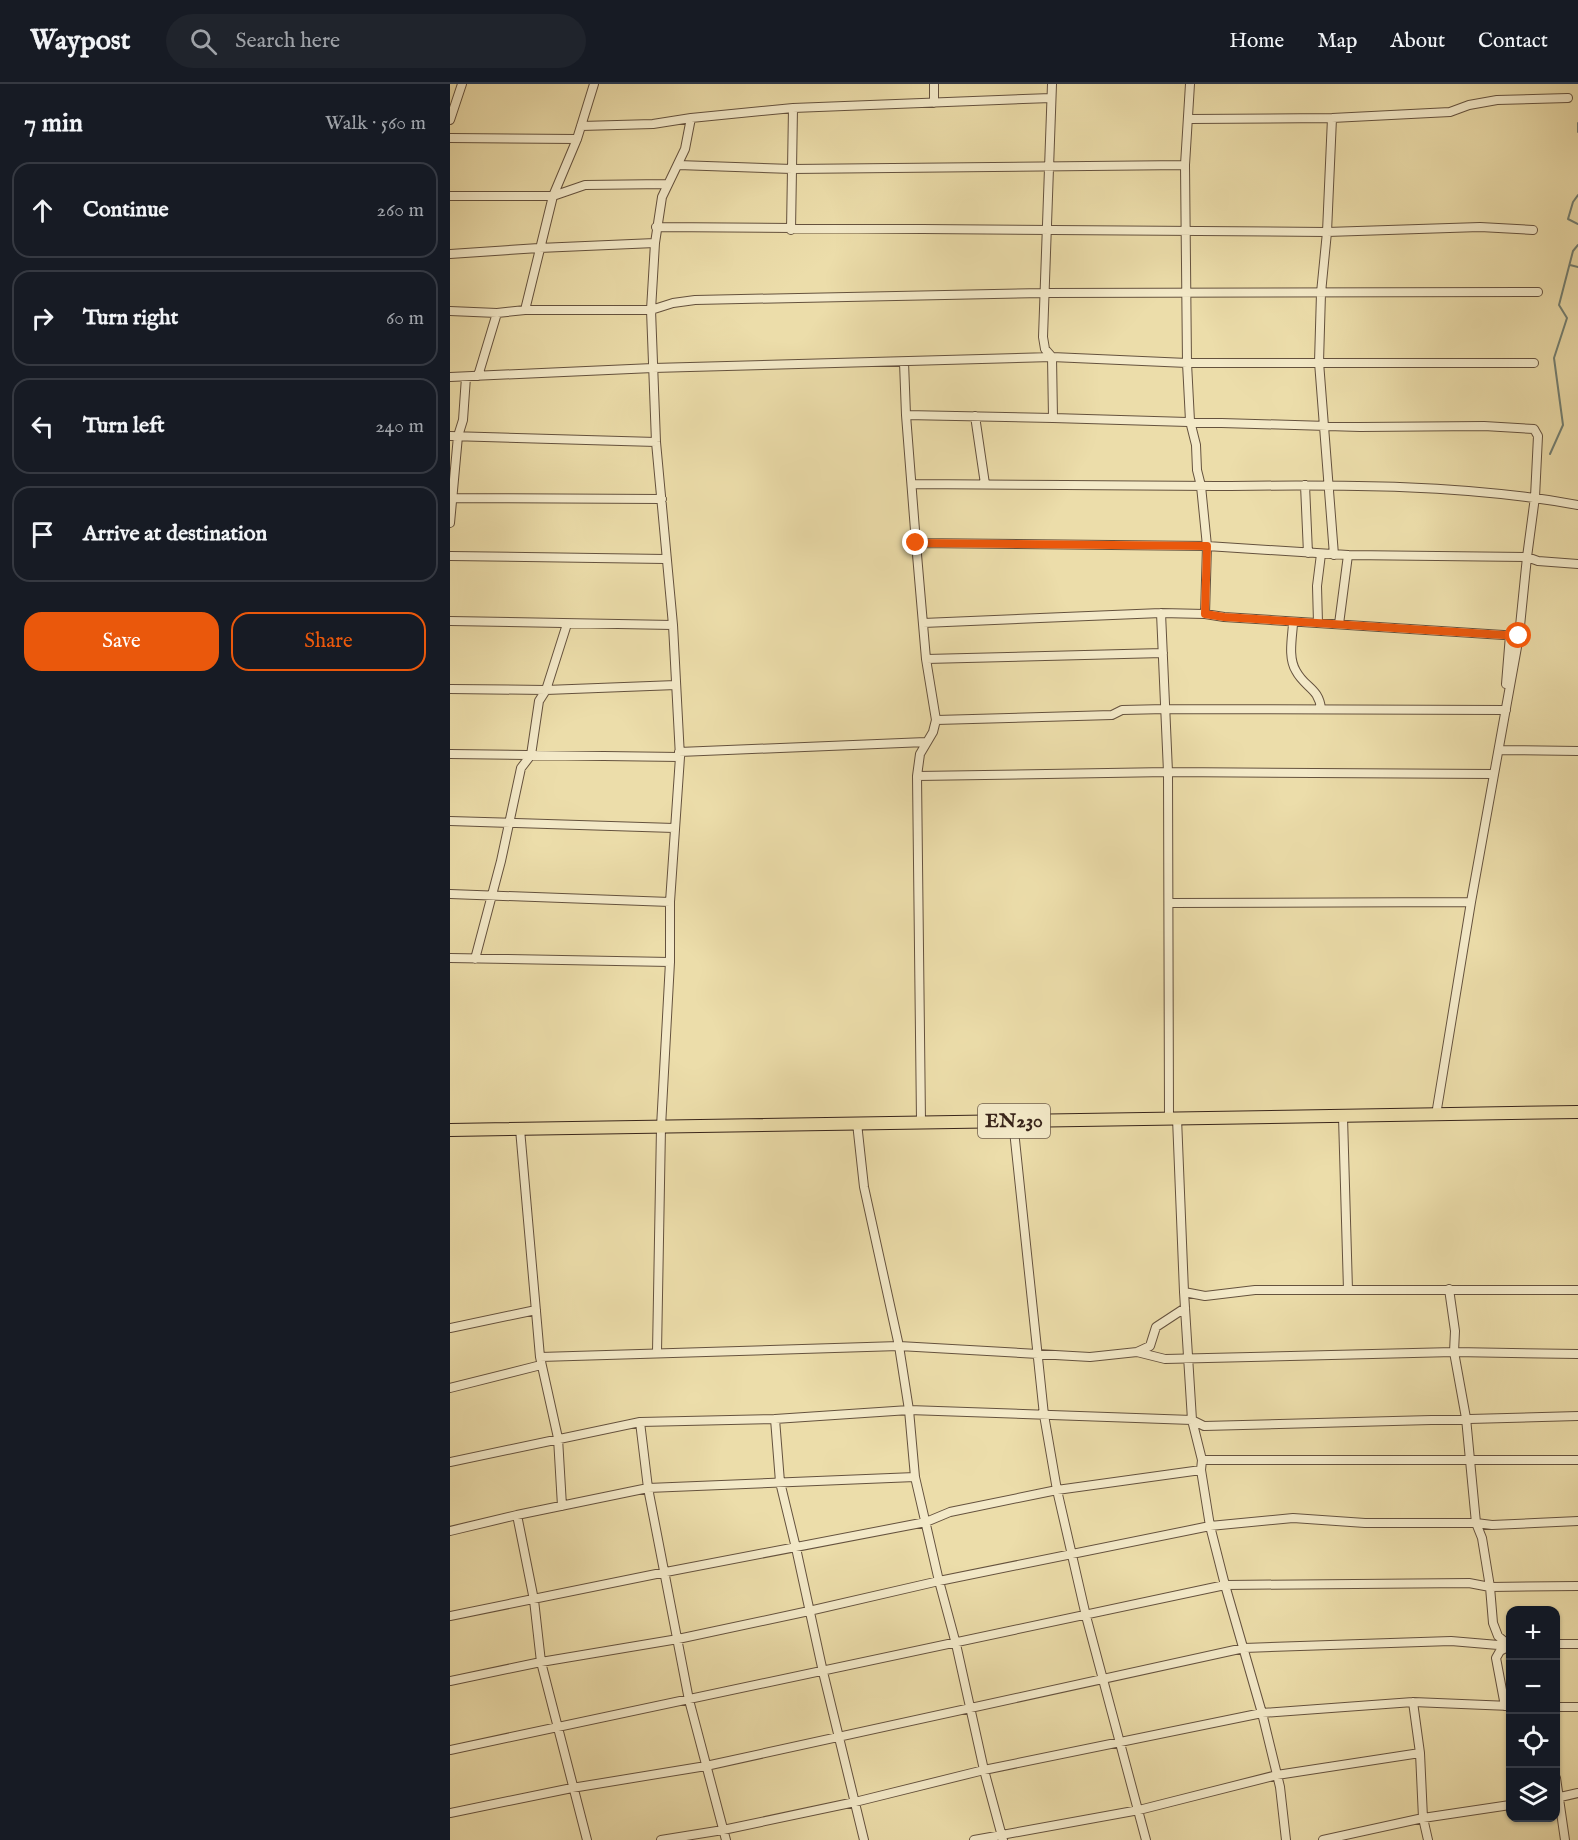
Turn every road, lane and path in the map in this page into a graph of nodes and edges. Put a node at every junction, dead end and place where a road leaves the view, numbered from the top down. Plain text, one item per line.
1 (462, 84) edge
2 (594, 84) edge
3 (934, 84) edge
4 (1052, 84) edge
5 (1190, 84) edge
6 (1051, 98) junction
7 (1568, 98) dead end
8 (934, 103) junction
9 (793, 108) junction
10 (691, 118) junction
11 (1332, 118) junction
12 (1189, 119) junction
13 (450, 120) edge
14 (580, 126) junction
15 (450, 138) edge
16 (577, 139) junction
17 (678, 165) junction
18 (1185, 165) junction
19 (1048, 168) junction
20 (792, 169) junction
21 (667, 184) junction
22 (450, 196) edge
23 (553, 196) junction
24 (656, 227) junction
25 (791, 230) junction
26 (1047, 230) junction
27 (1185, 230) junction
28 (1533, 230) dead end
29 (1327, 232) junction
30 (655, 243) junction
31 (539, 248) junction
32 (450, 254) edge
33 (1538, 292) dead end
34 (1043, 293) junction
35 (1185, 293) junction
36 (1321, 293) junction
37 (525, 310) junction
38 (651, 310) junction
39 (450, 311) edge
40 (497, 313) junction
41 (1052, 357) junction
42 (904, 362) junction
43 (1319, 362) junction
44 (1186, 363) junction
45 (1534, 363) dead end
46 (653, 368) junction
47 (478, 376) junction
48 (450, 377) edge
49 (466, 377) junction
50 (906, 416) junction
51 (975, 416) junction
52 (1053, 418) junction
53 (1191, 421) junction
54 (1324, 426) junction
55 (454, 436) edge
56 (656, 442) junction
57 (912, 484) junction
58 (985, 484) junction
59 (1305, 485) junction
60 (1329, 485) junction
61 (1201, 486) junction
62 (452, 497) edge
63 (1535, 497) junction
64 (662, 499) junction
65 (1578, 505) edge
66 (450, 523) edge
67 (916, 543) junction
68 (1207, 546) junction
69 (1308, 553) junction
70 (1321, 554) junction
71 (1334, 555) junction
72 (1348, 555) junction
73 (450, 556) edge
74 (1527, 556) junction
75 (665, 559) junction
76 (1578, 564) edge
77 (1161, 613) junction
78 (1205, 614) junction
79 (450, 621) edge
80 (923, 623) junction
81 (1318, 623) junction
82 (567, 624) junction
83 (1293, 624) dead end
84 (1339, 624) junction
85 (673, 625) junction
86 (1510, 635) junction
87 (1519, 636) junction
88 (1163, 653) junction
89 (926, 659) junction
90 (676, 685) junction
91 (450, 689) edge
92 (546, 690) junction
93 (1166, 709) junction
94 (1322, 710) junction
95 (1503, 710) junction
96 (936, 720) junction
97 (926, 742) junction
98 (1499, 750) junction
99 (1578, 751) edge
100 (450, 754) edge
101 (680, 754) junction
102 (531, 755) junction
103 (1168, 772) junction
104 (1494, 774) junction
105 (917, 777) junction
106 (450, 821) edge
107 (510, 822) junction
108 (674, 828) junction
109 (450, 894) edge
110 (492, 895) junction
111 (670, 902) junction
112 (1471, 902) junction
113 (1169, 903) junction
114 (450, 958) edge
115 (475, 959) junction
116 (670, 962) junction
117 (1578, 1112) edge
118 (1436, 1115) junction
119 (1343, 1117) junction
120 (1173, 1118) junction
121 (921, 1121) junction
122 (1012, 1121) junction
123 (857, 1123) junction
124 (662, 1127) junction
125 (520, 1129) junction
126 (450, 1130) edge
127 (1449, 1289) junction
128 (1348, 1290) junction
129 (1578, 1290) edge
130 (1184, 1292) junction
131 (1185, 1308) junction
132 (536, 1310) junction
133 (450, 1328) edge
134 (899, 1346) junction
135 (657, 1352) junction
136 (1137, 1352) junction
137 (1454, 1352) junction
138 (1037, 1354) junction
139 (1578, 1354) edge
140 (1188, 1359) junction
141 (540, 1361) junction
142 (450, 1388) edge
143 (909, 1410) junction
144 (1044, 1415) junction
145 (1578, 1416) edge
146 (1466, 1418) junction
147 (775, 1419) junction
148 (1192, 1420) junction
149 (640, 1422) junction
150 (558, 1438) junction
151 (1202, 1460) junction
152 (1578, 1460) edge
153 (1470, 1461) junction
154 (450, 1462) edge
155 (1201, 1470) junction
156 (915, 1477) junction
157 (780, 1482) junction
158 (648, 1488) junction
159 (1057, 1490) junction
160 (562, 1506) junction
161 (517, 1515) junction
162 (1578, 1521) edge
163 (926, 1522) junction
164 (1476, 1523) junction
165 (1210, 1526) junction
166 (450, 1531) edge
167 (796, 1548) junction
168 (1072, 1553) junction
169 (666, 1572) junction
170 (939, 1581) junction
171 (1225, 1585) junction
172 (1578, 1586) edge
173 (1490, 1587) junction
174 (534, 1600) junction
175 (809, 1611) junction
176 (450, 1616) edge
177 (1086, 1616) junction
178 (678, 1639) junction
179 (1506, 1643) edge
180 (956, 1644) junction
181 (1560, 1644) edge
182 (1578, 1644) edge
183 (1506, 1646) edge
184 (1244, 1648) junction
185 (1506, 1648) edge
186 (541, 1662) junction
187 (822, 1672) junction
188 (1104, 1680) junction
189 (450, 1681) edge
190 (1506, 1698) edge
191 (689, 1700) junction
192 (1413, 1702) junction
193 (1506, 1706) edge
194 (1560, 1707) edge
195 (1578, 1707) edge
196 (970, 1708) junction
197 (1262, 1713) junction
198 (557, 1727) junction
199 (839, 1737) junction
200 (1120, 1741) junction
201 (450, 1750) edge
202 (1420, 1754) junction
203 (706, 1766) junction
204 (984, 1770) junction
205 (1277, 1775) junction
206 (572, 1788) junction
207 (1578, 1793) edge
208 (1560, 1797) edge
209 (855, 1802) junction
210 (1506, 1806) edge
211 (1139, 1810) junction
212 (450, 1813) edge
213 (1560, 1817) edge
214 (1423, 1818) junction
215 (723, 1830) junction
216 (1002, 1837) edge
217 (586, 1840) edge
218 (661, 1840) edge
219 (726, 1840) edge
220 (864, 1840) edge
221 (974, 1840) edge
222 (1146, 1840) edge
223 (1286, 1840) edge
224 (1323, 1840) edge
225 (1428, 1840) edge
226 (1565, 1840) edge

1 - 13 street
2 - 14 street
3 - 8 street
4 - 6 street
5 - 12 street
6 - 8 street
6 - 19 street
7 - 11 street
8 - 9 street
9 - 10 street
9 - 20 street
10 - 14 street
10 - 17 street
11 - 12 street
11 - 29 street
12 - 18 street
14 - 16 street
15 - 16 street
16 - 23 street
17 - 20 street
17 - 21 street
18 - 19 street
18 - 27 street
19 - 20 street
19 - 26 street
20 - 25 street
21 - 23 street
21 - 24 street
22 - 23 street
23 - 31 street
24 - 25 street
24 - 30 street
25 - 26 street
26 - 27 street
26 - 34 street
27 - 29 street
27 - 35 street
28 - 29 street
29 - 36 street
30 - 31 street
30 - 38 street
31 - 32 street
31 - 37 street
33 - 36 street
34 - 35 street
34 - 38 street
34 - 41 street
35 - 36 street
35 - 44 street
36 - 43 street
37 - 38 street
37 - 40 street
38 - 46 street
39 - 40 street
40 - 47 street
41 - 42 street
41 - 44 street
41 - 52 street
42 - 46 street
42 - 50 street
43 - 44 street
43 - 45 street
43 - 54 street
44 - 53 street
46 - 47 street
46 - 56 street
47 - 49 street
48 - 49 street
49 - 55 street
50 - 51 street
50 - 57 street
51 - 52 street
51 - 58 street
52 - 53 street
53 - 54 street
53 - 61 street
54 - 60 street
54 - 63 street
55 - 56 street
55 - 62 street
56 - 64 street
57 - 58 street
57 - 67 street
58 - 61 street
59 - 60 street
59 - 61 street
59 - 69 street
60 - 63 street
60 - 71 street
61 - 68 street
62 - 64 street
62 - 66 street
63 - 65 street
63 - 74 street
64 - 75 street
67 - 68 street
67 - 80 street
68 - 69 street
68 - 78 street
69 - 70 street
70 - 71 street
70 - 81 street
71 - 72 street
72 - 74 street
72 - 84 street
73 - 75 street
74 - 76 street
74 - 87 street
75 - 85 street
77 - 78 street
77 - 80 street
77 - 88 street
78 - 81 street
79 - 82 street
80 - 89 street
81 - 84 street
82 - 85 street
82 - 92 street
83 - 94 street
84 - 86 street
85 - 90 street
86 - 87 street
86 - 95 street
87 - 95 street
88 - 89 street
88 - 93 street
89 - 96 street
90 - 92 street
90 - 101 street
91 - 92 street
92 - 102 street
93 - 94 street
93 - 96 street
93 - 103 street
94 - 95 street
95 - 98 street
96 - 97 street
97 - 101 street
97 - 105 street
98 - 99 street
98 - 104 street
100 - 102 street
101 - 102 street
101 - 108 street
102 - 107 street
103 - 104 street
103 - 105 street
103 - 113 street
104 - 112 street
105 - 121 street
106 - 107 street
107 - 108 street
107 - 110 street
108 - 111 street
109 - 110 street
110 - 111 street
110 - 115 street
111 - 116 street
112 - 113 street
112 - 118 street
113 - 120 street
114 - 115 street
115 - 116 street
116 - 124 street
117 - 118 main road, EN230
118 - 119 main road, EN230
119 - 120 main road, EN230
119 - 128 street
120 - 122 main road, EN230
120 - 130 street
121 - 122 main road, EN230
121 - 123 main road, EN230
122 - 138 street
123 - 124 main road, EN230
123 - 134 street
124 - 125 main road, EN230
124 - 135 street
125 - 126 main road, EN230
125 - 132 street
127 - 128 street
127 - 129 street
127 - 137 street
128 - 130 street
130 - 131 street
131 - 136 street
131 - 140 street
132 - 133 street
132 - 141 street
134 - 135 street
134 - 138 street
134 - 143 street
135 - 141 street
136 - 138 street
136 - 140 street
137 - 139 street
137 - 140 street
137 - 146 street
138 - 144 street
140 - 148 street
141 - 142 street
141 - 150 street
143 - 144 street
143 - 147 street
143 - 156 street
144 - 148 street
144 - 159 street
145 - 146 street
146 - 148 street
146 - 153 street
147 - 149 street
147 - 157 street
148 - 151 street
149 - 150 street
149 - 158 street
150 - 154 street
150 - 160 street
151 - 153 street
151 - 155 street
152 - 153 street
153 - 164 street
155 - 159 street
155 - 165 street
156 - 157 street
156 - 163 street
157 - 158 street
157 - 167 street
158 - 160 street
158 - 169 street
159 - 163 street
159 - 168 street
160 - 161 street
161 - 166 street
161 - 174 street
162 - 164 street
163 - 167 street
163 - 170 street
164 - 165 street
164 - 173 street
165 - 168 street
165 - 171 street
167 - 169 street
167 - 175 street
168 - 170 street
168 - 177 street
169 - 174 street
169 - 178 street
170 - 175 street
170 - 180 street
171 - 173 street
171 - 177 street
171 - 184 street
172 - 173 street
173 - 179 street
174 - 176 street
174 - 186 street
175 - 178 street
175 - 187 street
177 - 180 street
177 - 188 street
178 - 186 street
178 - 191 street
180 - 187 street
180 - 196 street
181 - 182 street
183 - 184 street
184 - 188 street
184 - 197 street
185 - 190 street
186 - 189 street
186 - 198 street
187 - 191 street
187 - 199 street
188 - 196 street
188 - 200 street
191 - 198 street
191 - 203 street
192 - 193 street
192 - 197 street
192 - 202 street
194 - 195 street
196 - 199 street
196 - 204 street
197 - 200 street
197 - 205 street
198 - 201 street
198 - 206 street
199 - 203 street
199 - 209 street
200 - 204 street
200 - 211 street
202 - 205 street
202 - 214 street
203 - 206 street
203 - 215 street
204 - 209 street
204 - 216 street
205 - 211 street
205 - 223 street
206 - 212 street
206 - 217 street
207 - 208 street
209 - 215 street
209 - 220 street
210 - 214 street
211 - 216 street
211 - 222 street
213 - 226 street
214 - 224 street
214 - 225 street
215 - 218 street
215 - 219 street
216 - 221 street

